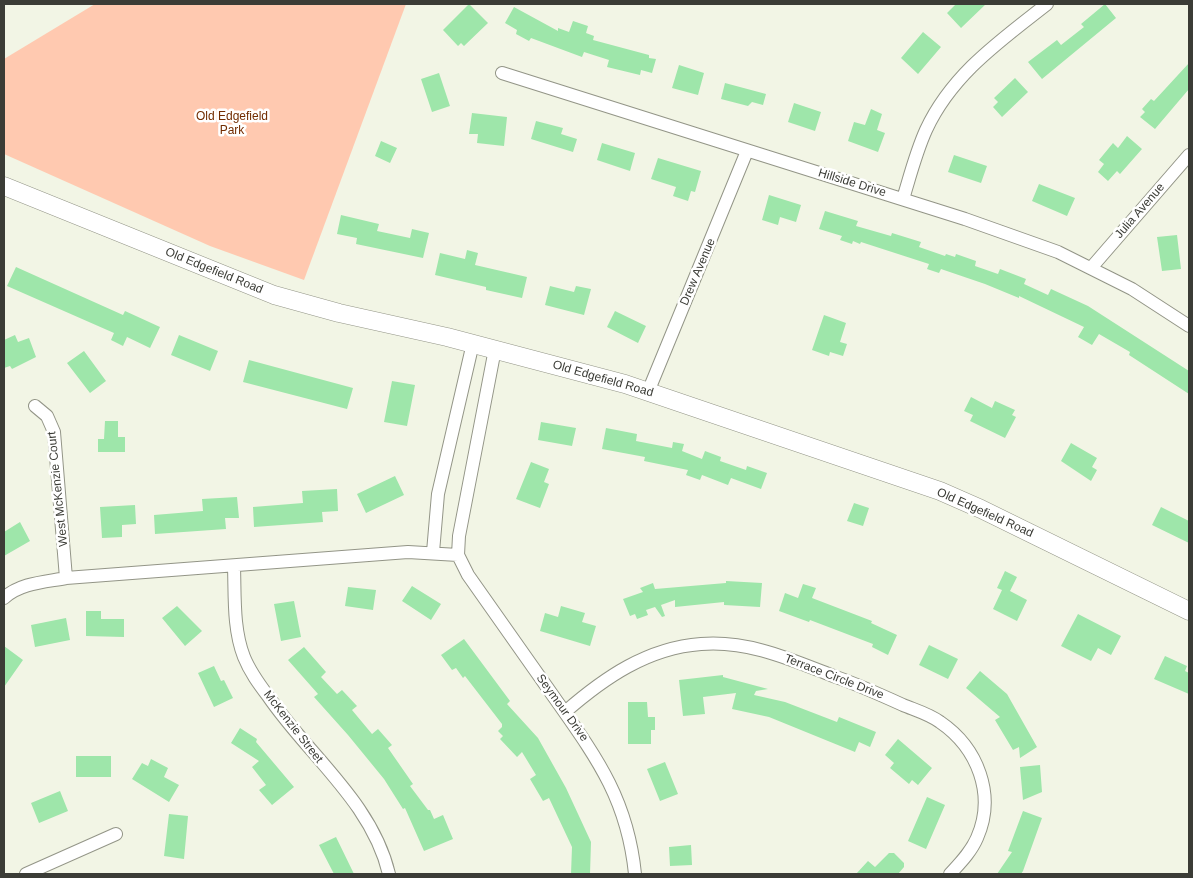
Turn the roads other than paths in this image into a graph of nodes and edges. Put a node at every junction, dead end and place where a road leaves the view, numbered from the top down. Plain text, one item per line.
1 (1047, 4) edge
2 (502, 73) dead end
3 (747, 151) junction
4 (1189, 155) edge
5 (4, 186) edge
6 (903, 199) junction
7 (1091, 268) junction
8 (1189, 326) edge
9 (473, 344) junction
10 (495, 349) junction
11 (648, 392) junction
12 (35, 406) dead end
13 (433, 552) junction
14 (458, 555) junction
15 (234, 567) junction
16 (66, 578) junction
17 (4, 598) edge
18 (1189, 611) edge
19 (565, 712) junction
20 (116, 834) dead end
21 (26, 874) edge
22 (389, 874) edge
23 (636, 874) edge
24 (950, 874) edge

1 - 6 street
2 - 3 street, Hillside Drive
3 - 6 street, Hillside Drive
3 - 11 street, Drew Avenue
4 - 7 street, Julia Avenue
5 - 9 street, Old Edgefield Road
6 - 7 street, Hillside Drive
7 - 8 street, Hillside Drive
9 - 10 street, Old Edgefield Road
9 - 13 street
10 - 11 street, Old Edgefield Road
10 - 14 street
11 - 18 street, Old Edgefield Road
12 - 16 street, West McKenzie Court
13 - 14 street
13 - 15 street
14 - 19 street, Seymour Drive
15 - 16 street
15 - 22 street, McKenzie Street
16 - 17 street
19 - 23 street, Seymour Drive
19 - 24 street, Terrace Circle Drive
20 - 21 street

